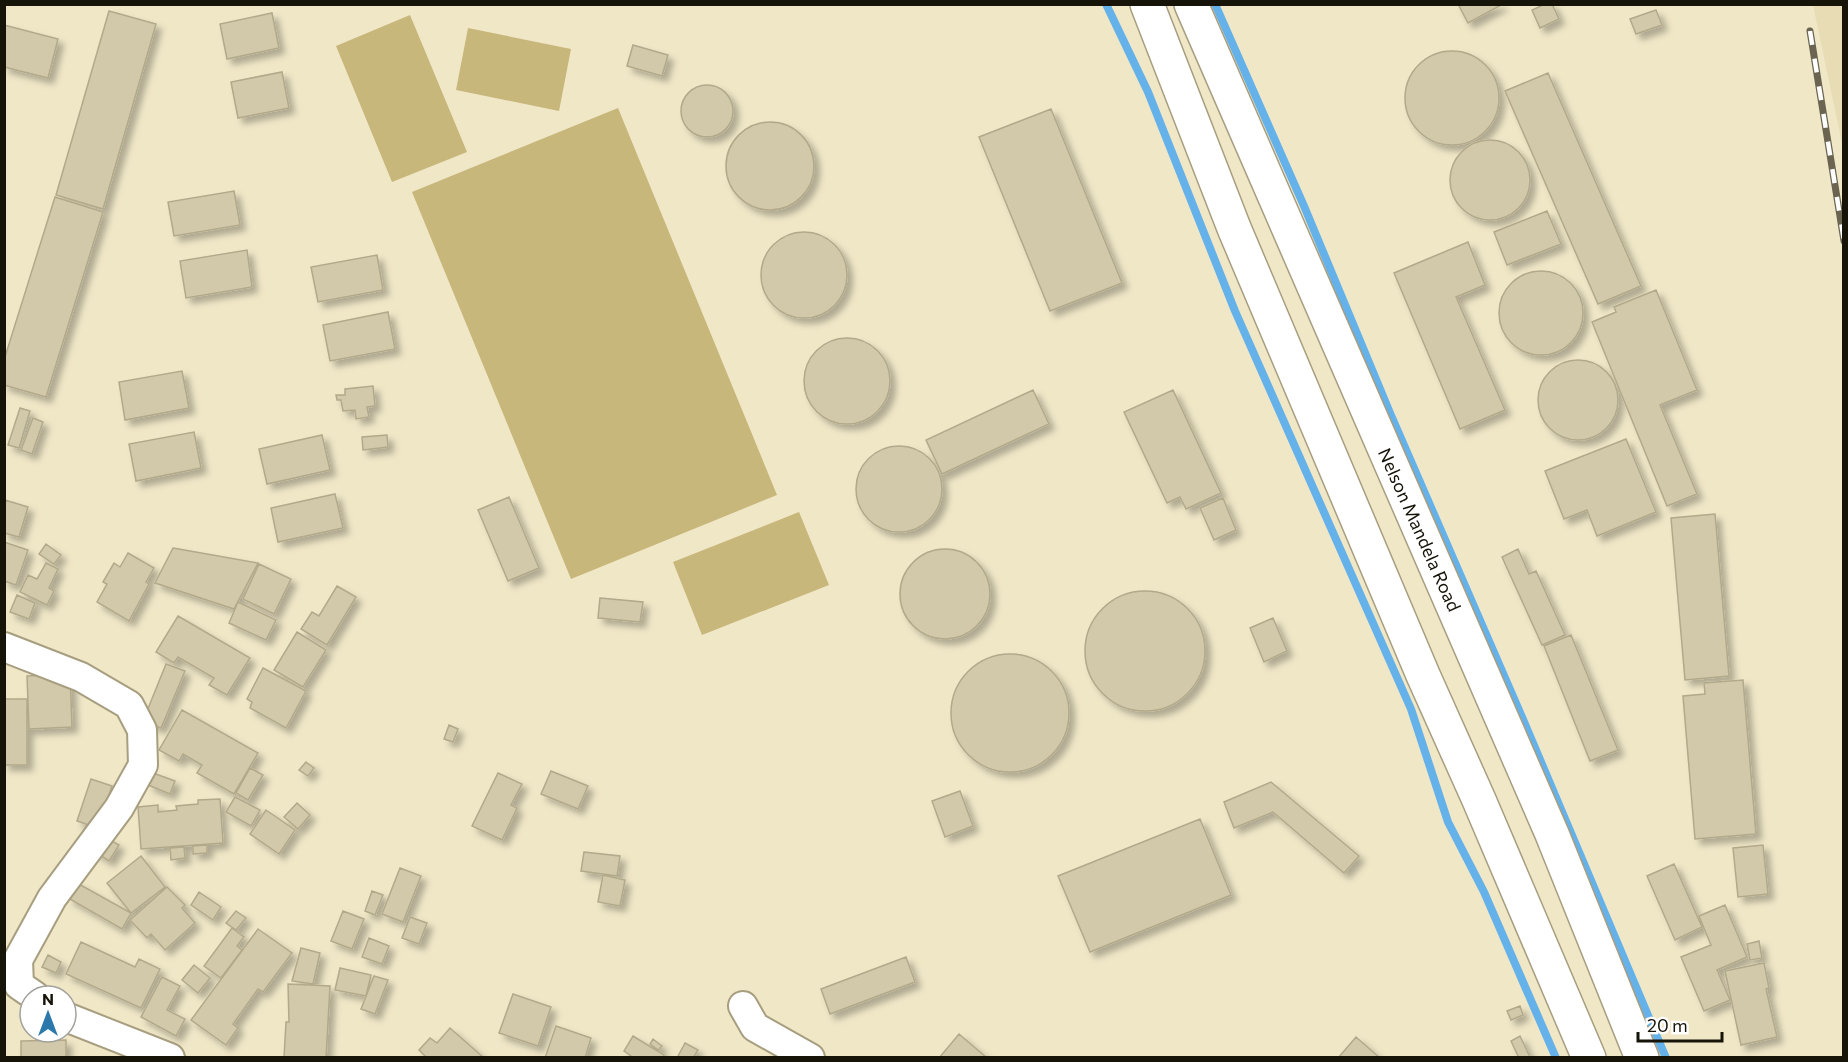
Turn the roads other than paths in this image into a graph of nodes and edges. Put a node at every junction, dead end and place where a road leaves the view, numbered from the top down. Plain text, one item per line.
1 (1147, 4) edge
2 (1191, 4) edge
3 (4, 647) edge
4 (19, 984) edge
5 (743, 1006) dead end
6 (78, 1022) edge
7 (170, 1058) edge
8 (810, 1058) edge
9 (1589, 1058) edge
10 (1642, 1058) edge

1 - 9 main road
2 - 10 main road, Nelson Mandela Road
3 - 4 street
5 - 8 street
6 - 7 street

